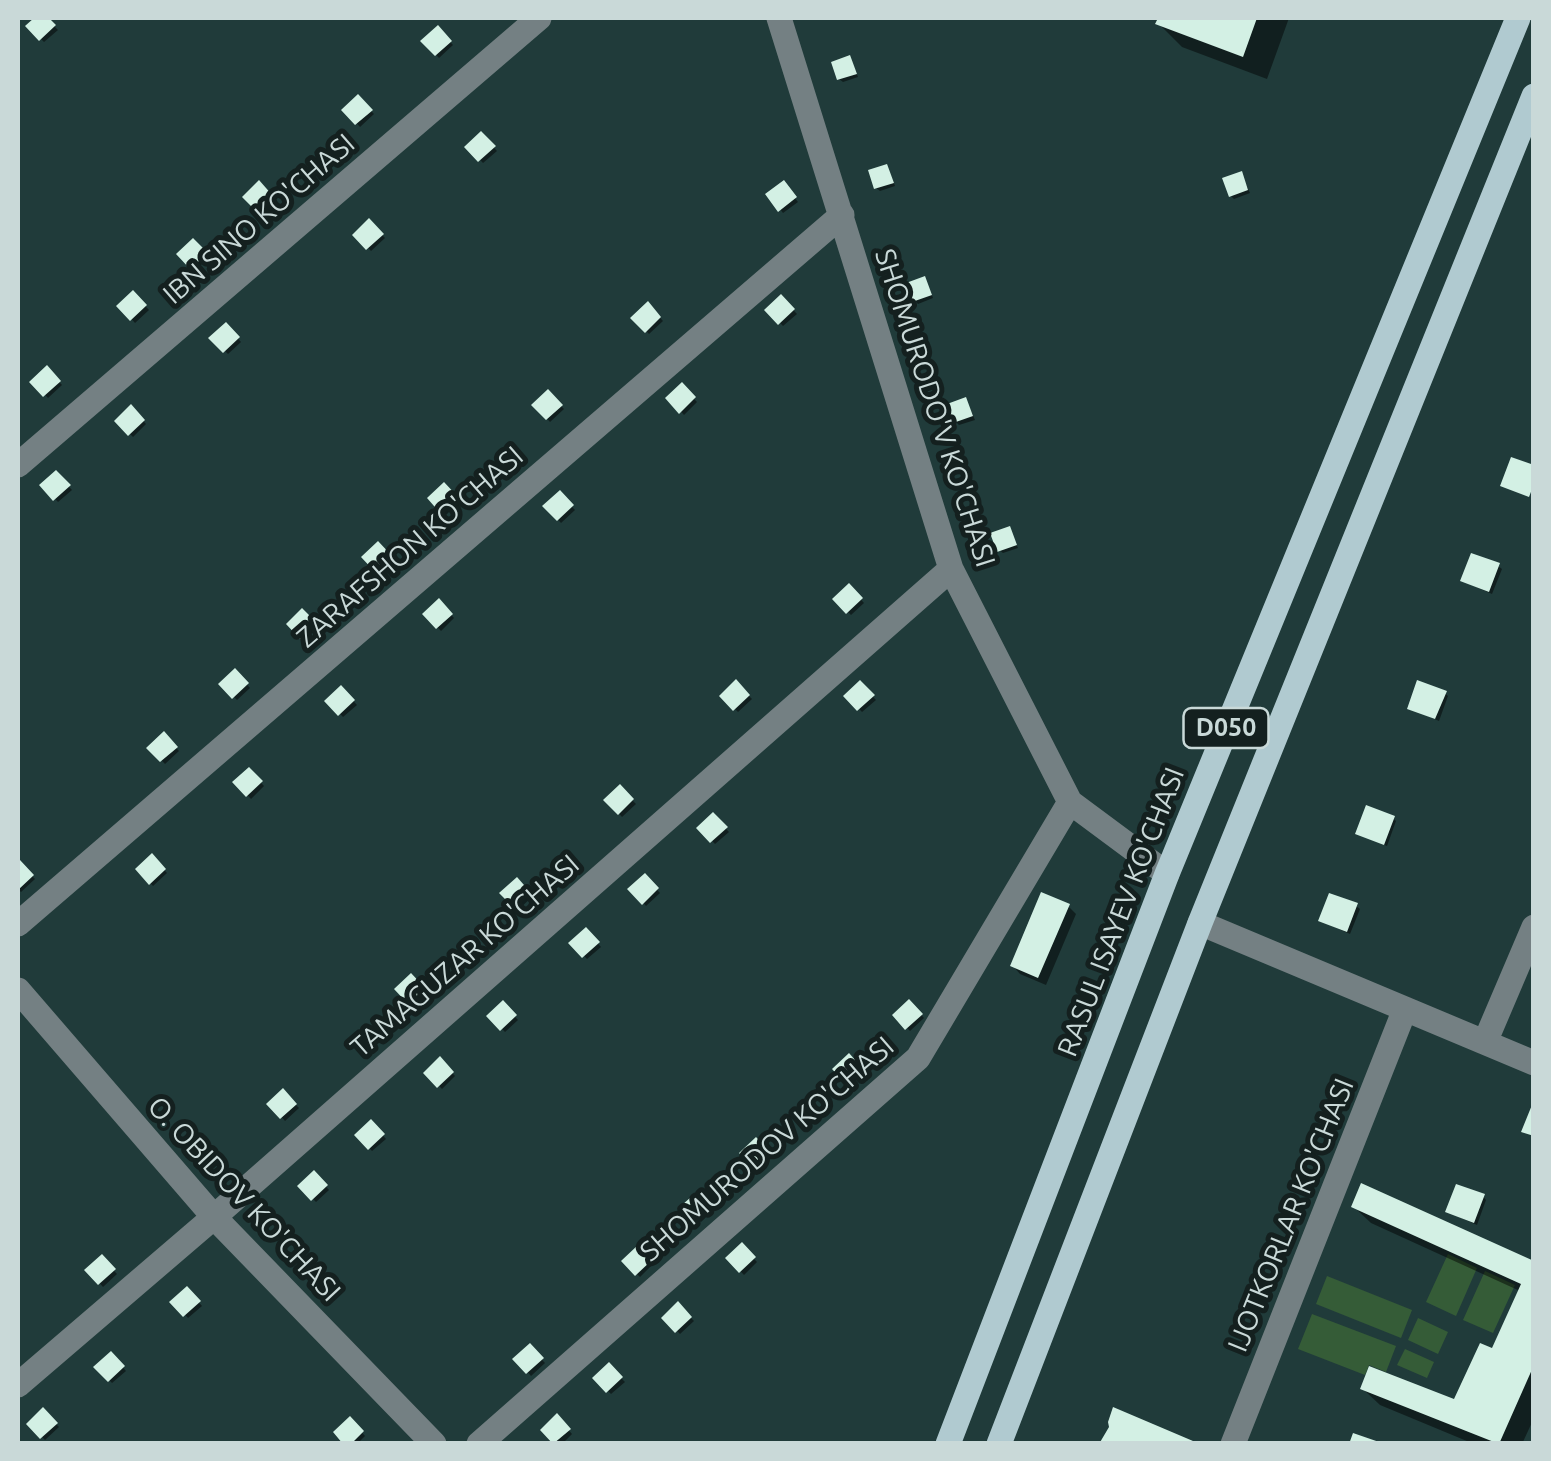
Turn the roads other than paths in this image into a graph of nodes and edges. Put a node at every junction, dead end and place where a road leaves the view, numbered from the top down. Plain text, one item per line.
1 (539, 18) edge
2 (779, 18) edge
3 (1518, 18) edge
4 (1534, 96) edge
5 (842, 215) junction
6 (18, 465) edge
7 (951, 569) junction
8 (1070, 802) junction
9 (1167, 874) junction
10 (1200, 923) junction
11 (18, 924) edge
12 (1534, 927) edge
13 (18, 990) edge
14 (1405, 1008) junction
15 (1485, 1042) junction
16 (1534, 1063) edge
17 (214, 1217) junction
18 (18, 1385) edge
19 (434, 1444) edge
20 (479, 1444) edge
21 (948, 1444) edge
22 (999, 1444) edge
23 (1233, 1444) edge

1 - 6 street, IBN SINO KO'CHASI
2 - 5 street, SHOMURODO'V KO'CHASI
3 - 9 main road, RASUL ISAYEV KO'CHASI / D050
4 - 10 main road, D050
5 - 7 street, SHOMURODO'V KO'CHASI
5 - 11 street, ZARAFSHON KO'CHASI
7 - 8 street, SHOMURODO'V KO'CHASI
7 - 17 street, TAMAGUZAR KO'CHASI
8 - 9 street, SHOMURODO'V KO'CHASI
8 - 20 street, SHOMURODOV KO'CHASI
9 - 21 main road, RASUL ISAYEV KO'CHASI / D050
10 - 14 street
10 - 22 main road, D050
12 - 15 street
13 - 17 street, O. OBIDOV KO'CHASI
14 - 15 street
14 - 23 street, IJOTKORLAR KO'CHASI
15 - 16 street
17 - 18 street, TAMAGUZAR KO'CHASI
17 - 19 street, O. OBIDOV KO'CHASI

